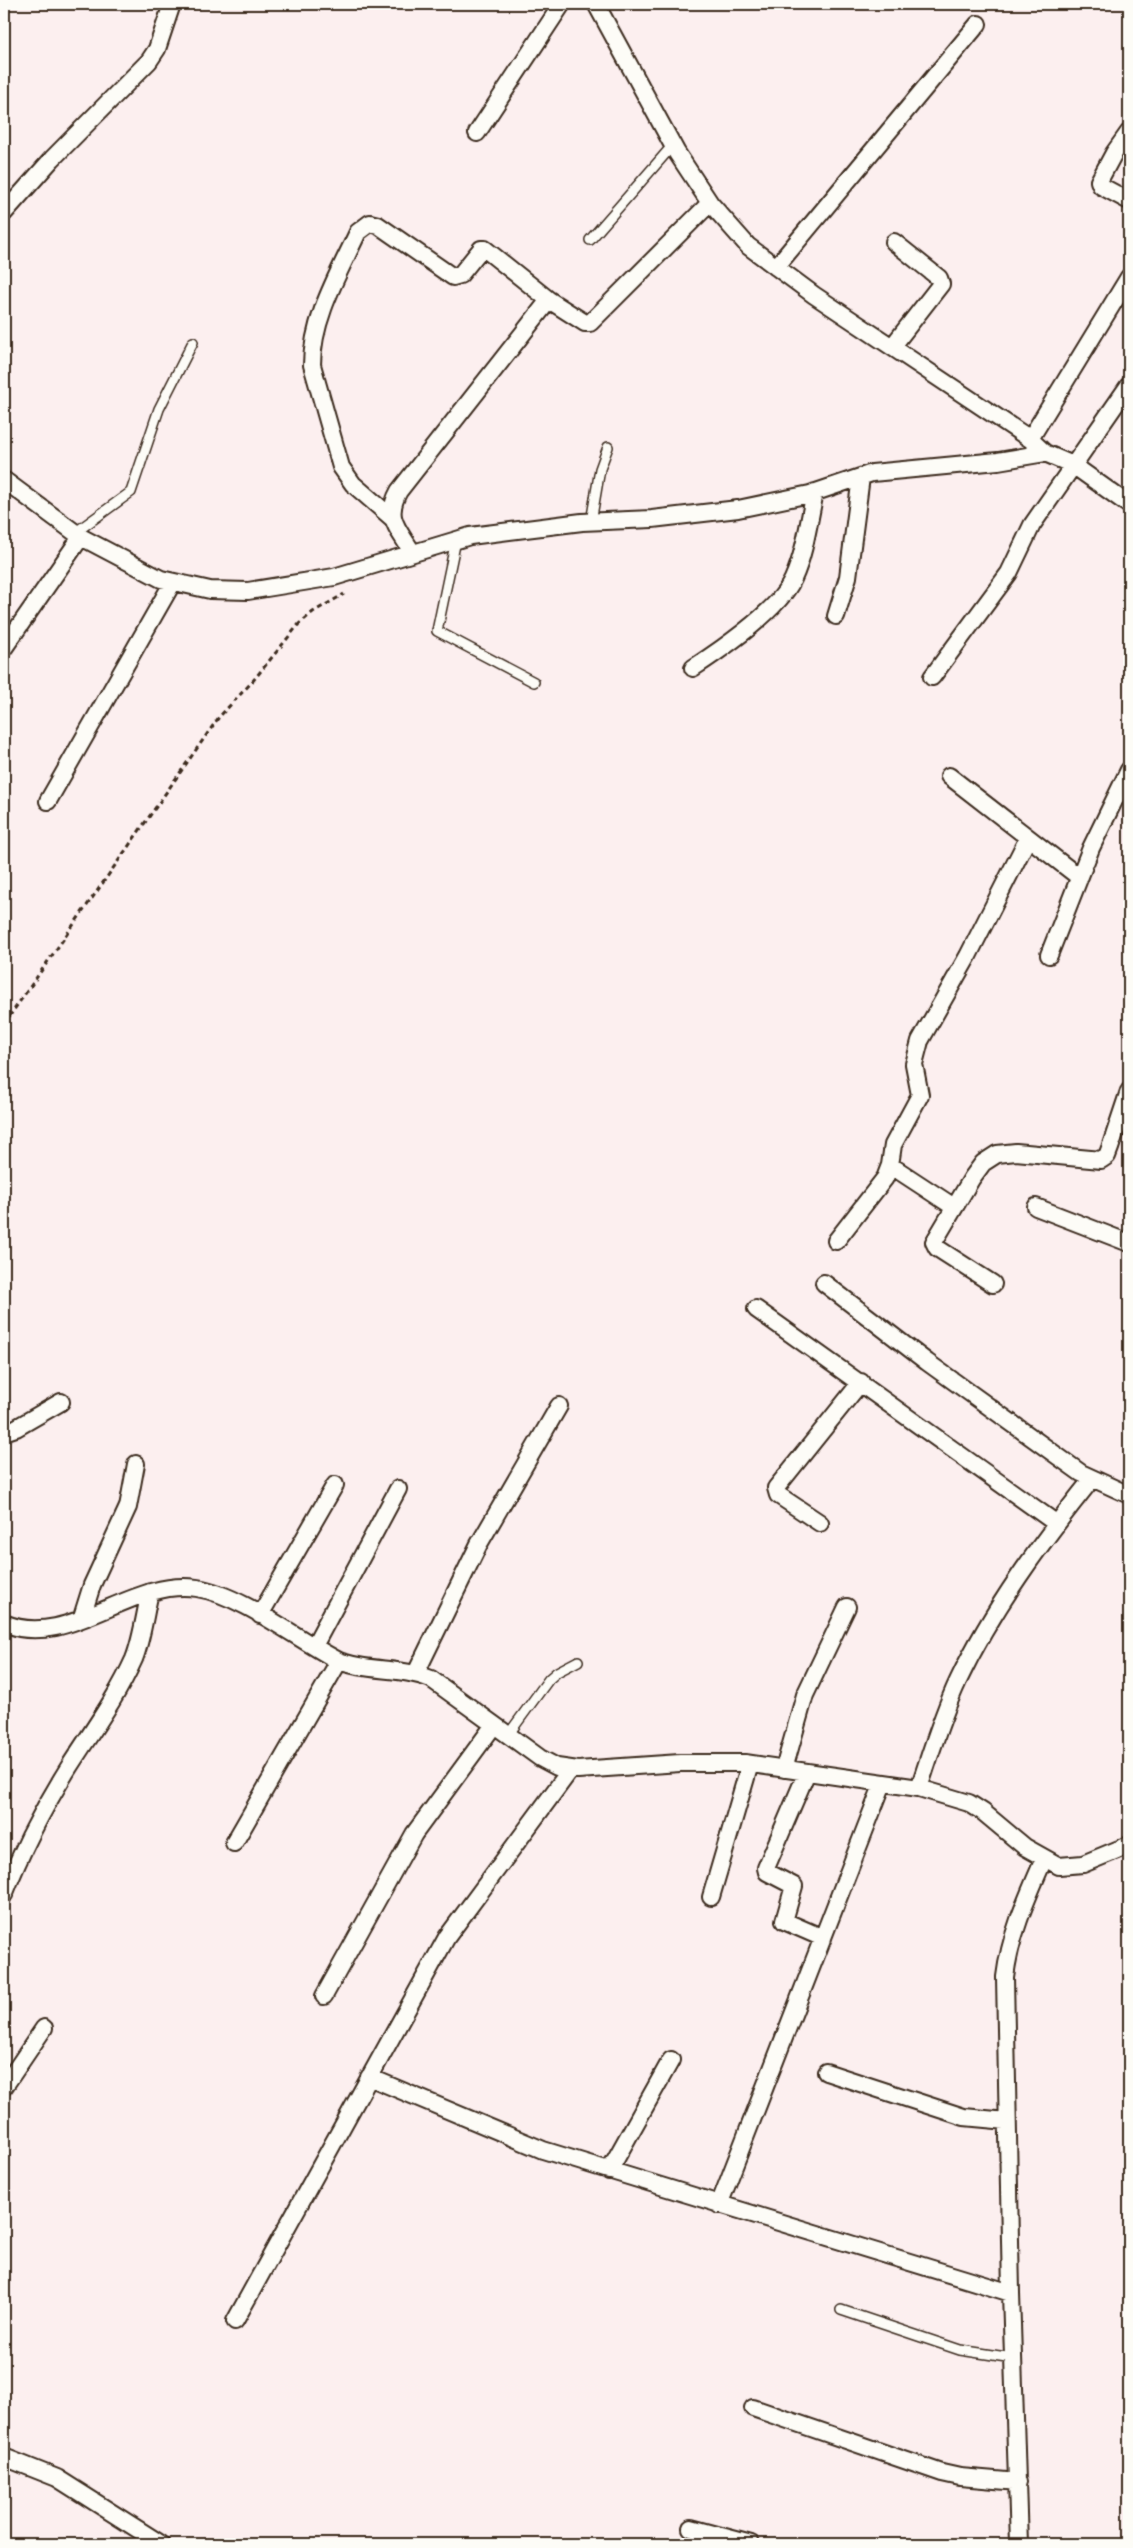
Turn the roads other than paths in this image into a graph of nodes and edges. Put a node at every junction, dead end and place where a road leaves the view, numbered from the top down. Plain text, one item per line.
1 (172, 4) edge
2 (562, 4) edge
3 (598, 4) edge
4 (978, 24) dead end
5 (1129, 132) edge
6 (476, 133) dead end
7 (673, 145) junction
8 (1129, 201) edge
9 (710, 203) junction
10 (4, 213) edge
11 (590, 240) dead end
12 (894, 242) dead end
13 (776, 267) junction
14 (1129, 277) edge
15 (549, 300) junction
16 (193, 342) dead end
17 (892, 347) junction
18 (1129, 385) edge
19 (1030, 439) junction
20 (608, 447) dead end
21 (1045, 454) junction
22 (1073, 465) junction
23 (861, 477) junction
24 (4, 480) edge
25 (816, 492) junction
26 (1129, 505) edge
27 (392, 518) junction
28 (591, 522) junction
29 (78, 534) junction
30 (456, 540) junction
31 (412, 552) junction
32 (173, 582) junction
33 (836, 616) dead end
34 (4, 648) edge
35 (693, 668) dead end
36 (932, 676) dead end
37 (534, 682) dead end
38 (1129, 770) edge
39 (949, 776) dead end
40 (48, 801) dead end
41 (1028, 838) junction
42 (1079, 877) junction
43 (1049, 955) dead end
44 (1129, 1091) edge
45 (890, 1165) junction
46 (954, 1206) junction
47 (1036, 1207) dead end
48 (836, 1241) dead end
49 (1129, 1243) edge
50 (824, 1283) dead end
51 (993, 1284) dead end
52 (756, 1310) dead end
53 (861, 1382) junction
54 (61, 1402) dead end
55 (559, 1406) dead end
56 (4, 1432) edge
57 (136, 1464) dead end
58 (1092, 1479) junction
59 (335, 1486) dead end
60 (398, 1488) dead end
61 (1129, 1495) edge
62 (820, 1523) dead end
63 (1056, 1524) junction
64 (150, 1592) junction
65 (847, 1607) dead end
66 (260, 1615) junction
67 (82, 1617) junction
68 (4, 1622) edge
69 (314, 1646) junction
70 (339, 1661) junction
71 (578, 1661) dead end
72 (416, 1673) junction
73 (494, 1725) junction
74 (508, 1735) junction
75 (750, 1764) junction
76 (784, 1768) junction
77 (571, 1769) junction
78 (807, 1772) junction
79 (883, 1783) junction
80 (919, 1788) junction
81 (234, 1843) dead end
82 (1129, 1844) edge
83 (1044, 1859) junction
84 (4, 1895) edge
85 (711, 1897) dead end
86 (823, 1938) junction
87 (324, 1996) dead end
88 (44, 2028) dead end
89 (670, 2060) dead end
90 (826, 2072) dead end
91 (369, 2077) junction
92 (4, 2087) edge
93 (1007, 2121) junction
94 (608, 2171) junction
95 (719, 2205) junction
96 (1011, 2293) junction
97 (841, 2310) dead end
98 (234, 2321) dead end
99 (1013, 2358) junction
100 (753, 2408) dead end
101 (4, 2456) edge
102 (1018, 2482) junction
103 (691, 2528) dead end
104 (161, 2544) edge
105 (750, 2544) edge
106 (1019, 2544) edge

1 - 10 street
2 - 6 street
3 - 7 street
4 - 13 street
5 - 8 street
7 - 9 street
7 - 11 lane
9 - 13 street
9 - 15 street
12 - 17 street
13 - 17 street
14 - 19 street
15 - 27 street
15 - 27 street
16 - 29 lane
17 - 19 street
18 - 22 street
19 - 21 street
20 - 28 lane
21 - 22 street
21 - 23 street
22 - 26 street
22 - 36 street
23 - 25 street
23 - 33 street
24 - 29 street
25 - 28 street
25 - 35 street
27 - 31 street
28 - 30 street
29 - 32 street
29 - 34 street
30 - 31 street
30 - 37 lane
31 - 32 street
32 - 40 street
38 - 42 street
39 - 41 street
41 - 42 street
41 - 45 street
42 - 43 street
44 - 46 street
45 - 46 street
45 - 48 street
46 - 51 street
47 - 49 street
50 - 58 street
52 - 53 street
53 - 62 street
53 - 63 street
54 - 56 street
55 - 72 street
57 - 67 street
58 - 61 street
58 - 63 street
59 - 66 street
60 - 69 street
63 - 80 street
64 - 66 street
64 - 67 street
64 - 84 street
65 - 76 street
66 - 69 street
67 - 68 street
69 - 70 street
70 - 72 street
70 - 81 street
71 - 74 lane
72 - 73 street
73 - 74 street
73 - 87 street
74 - 77 street
75 - 76 street
75 - 77 street
75 - 85 street
76 - 78 street
77 - 91 street
78 - 79 street
78 - 86 street
79 - 80 street
79 - 86 street
80 - 83 street
82 - 83 street
83 - 93 street
86 - 95 street
88 - 92 street
89 - 94 street
90 - 93 street
91 - 94 street
91 - 98 street
93 - 96 street
94 - 95 street
95 - 96 street
96 - 99 street
97 - 99 lane
99 - 102 street
100 - 102 street
101 - 104 street
102 - 106 street
103 - 105 street

